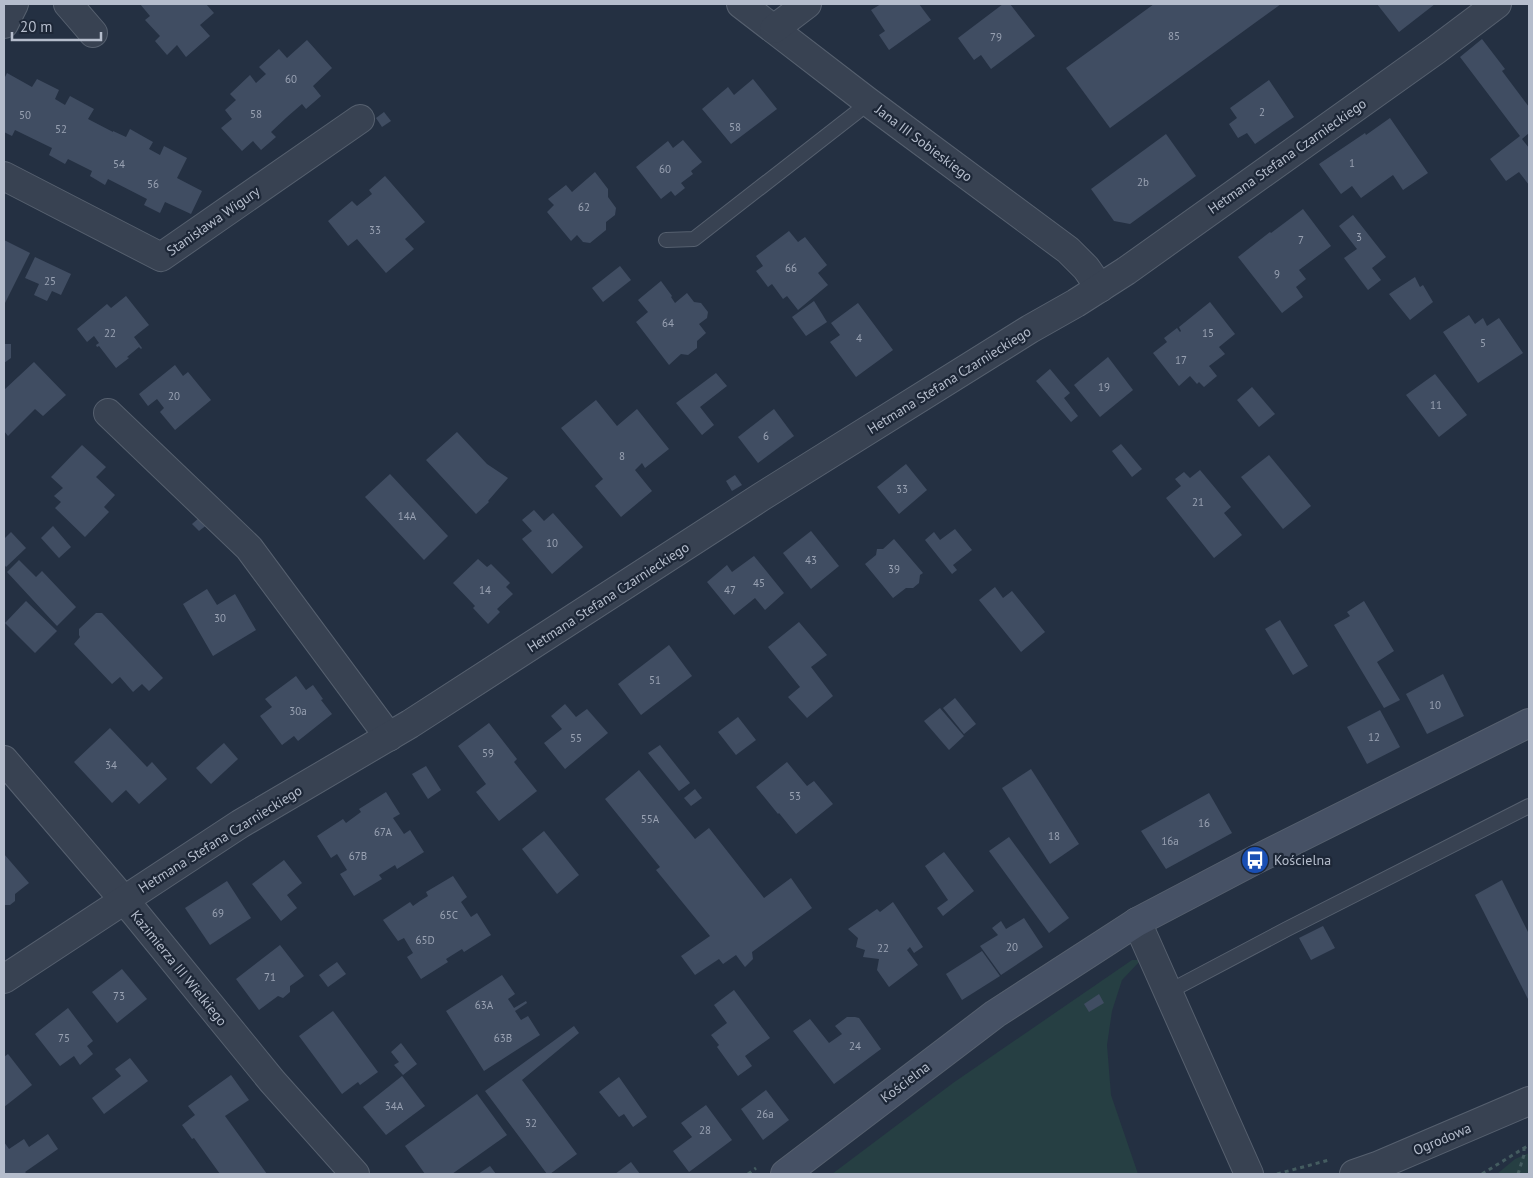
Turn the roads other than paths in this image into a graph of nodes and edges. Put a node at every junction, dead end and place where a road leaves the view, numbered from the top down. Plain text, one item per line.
1 (14, 4) edge
2 (68, 4) edge
3 (742, 4) edge
4 (807, 4) edge
5 (1497, 4) edge
6 (4, 24) edge
7 (774, 29) junction
8 (93, 33) dead end
9 (867, 101) junction
10 (360, 119) dead end
11 (4, 176) edge
12 (666, 240) dead end
13 (1100, 288) junction
14 (108, 413) dead end
15 (1529, 723) edge
16 (389, 737) junction
17 (4, 760) edge
18 (1529, 806) edge
19 (123, 901) junction
20 (1137, 922) junction
21 (4, 979) edge
22 (1168, 992) junction
23 (1529, 1101) edge
24 (355, 1174) edge
25 (785, 1174) edge
26 (1249, 1174) edge
27 (1354, 1174) edge

1 - 6 street
2 - 8 street
3 - 7 street, Jana III Sobieskiego
4 - 7 street
5 - 13 street, Hetmana Stefana Czarnieckiego
7 - 9 street, Jana III Sobieskiego
9 - 12 lane
9 - 13 street, Jana III Sobieskiego
10 - 11 street, Stanisława Wigury
13 - 16 street, Hetmana Stefana Czarnieckiego
14 - 16 street
15 - 20 street, Kościelna
16 - 19 street, Hetmana Stefana Czarnieckiego
17 - 19 street, Kazimierza III Wielkiego
18 - 22 lane
19 - 21 street, Hetmana Stefana Czarnieckiego
19 - 24 street, Kazimierza III Wielkiego
20 - 22 street
20 - 25 street, Kościelna
22 - 26 street
23 - 27 street, Ogrodowa

